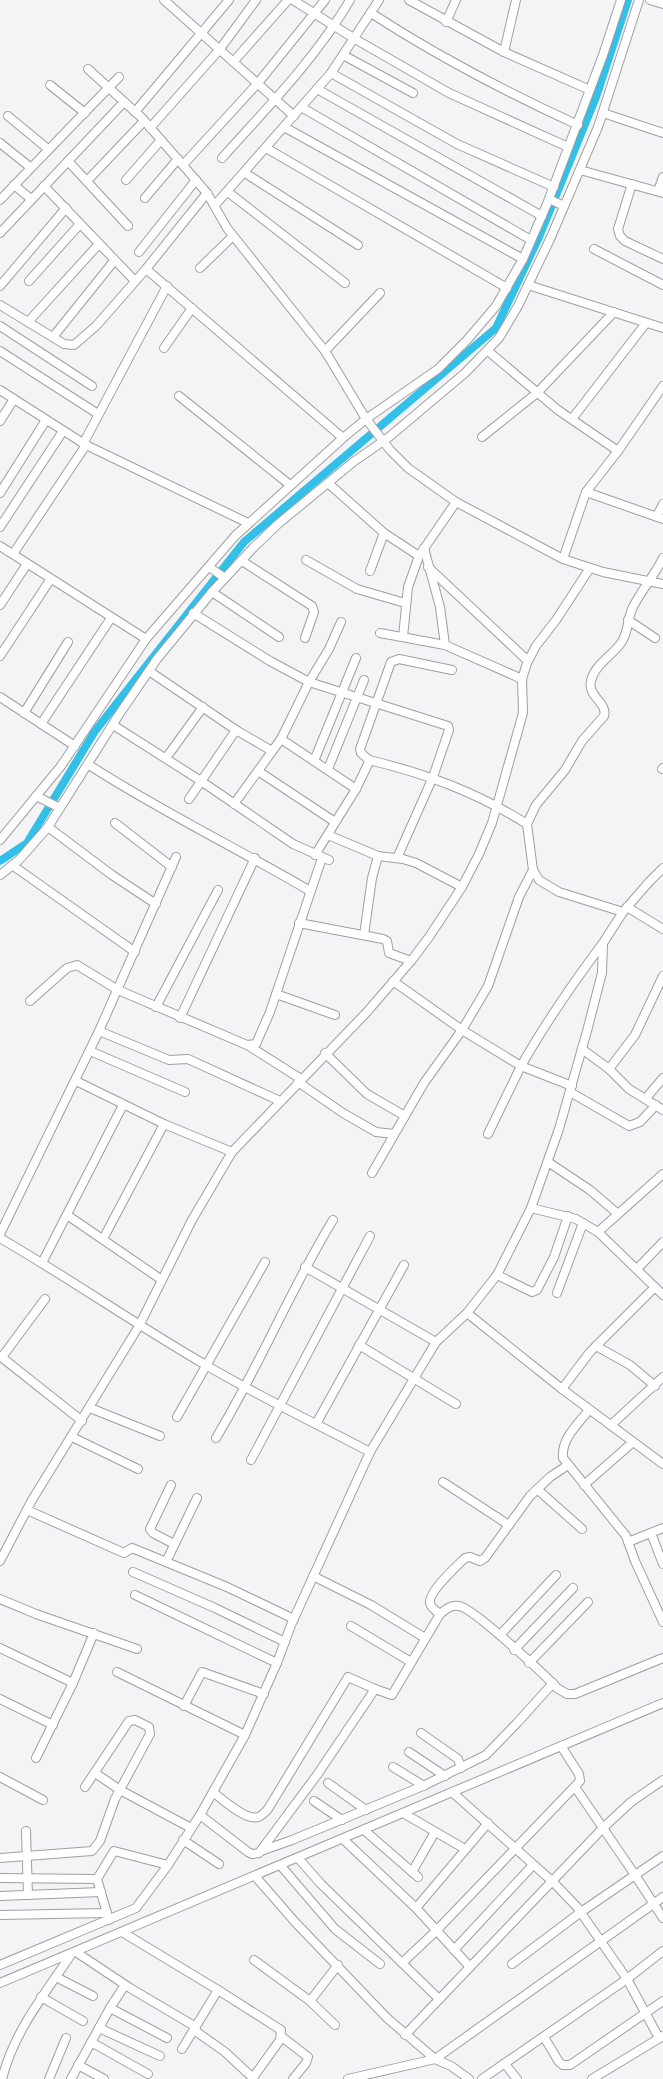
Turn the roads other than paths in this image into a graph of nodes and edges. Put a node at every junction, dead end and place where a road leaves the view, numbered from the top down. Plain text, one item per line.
1 (164, 0) edge
2 (229, 0) edge
3 (256, 0) edge
4 (288, 0) edge
5 (293, 0) edge
6 (325, 0) edge
7 (350, 0) edge
8 (378, 0) edge
9 (409, 0) edge
10 (456, 0) edge
11 (516, 0) edge
12 (621, 0) edge
13 (639, 0) edge
14 (650, 0) edge
15 (663, 4) edge
16 (371, 12) junction
17 (316, 13) junction
18 (446, 22) junction
19 (335, 25) junction
20 (202, 33) junction
21 (355, 39) junction
22 (220, 49) junction
23 (504, 52) junction
24 (343, 55) junction
25 (234, 61) junction
26 (88, 69) dead end
27 (331, 73) junction
28 (119, 77) dead end
29 (258, 83) junction
30 (50, 86) dead end
31 (109, 87) junction
32 (317, 89) junction
33 (590, 90) junction
34 (413, 93) dead end
35 (274, 99) junction
36 (124, 102) junction
37 (301, 107) junction
38 (135, 112) junction
39 (85, 113) junction
40 (603, 114) junction
41 (8, 116) dead end
42 (294, 116) junction
43 (144, 121) junction
44 (578, 125) junction
45 (284, 127) junction
46 (150, 128) junction
47 (663, 133) edge
48 (160, 140) junction
49 (0, 143) edge
50 (568, 147) junction
51 (266, 148) junction
52 (48, 149) junction
53 (222, 158) dead end
54 (68, 161) junction
55 (181, 162) junction
56 (30, 167) junction
57 (580, 170) junction
58 (245, 173) junction
59 (663, 177) edge
60 (126, 180) dead end
61 (196, 180) junction
62 (87, 181) junction
63 (632, 184) junction
64 (14, 185) junction
65 (44, 186) junction
66 (554, 187) junction
67 (228, 192) junction
68 (661, 192) edge
69 (207, 193) junction
70 (145, 198) dead end
71 (31, 199) junction
72 (0, 200) edge
73 (550, 200) junction
74 (215, 205) junction
75 (562, 205) junction
76 (66, 208) junction
77 (542, 216) junction
78 (80, 224) junction
79 (128, 226) dead end
80 (0, 233) edge
81 (233, 236) junction
82 (531, 240) junction
83 (99, 244) junction
84 (358, 245) dead end
85 (594, 249) dead end
86 (139, 252) dead end
87 (523, 259) junction
88 (663, 259) edge
89 (114, 261) junction
90 (200, 268) dead end
91 (146, 269) junction
92 (29, 281) dead end
93 (135, 281) junction
94 (345, 283) dead end
95 (528, 285) junction
96 (663, 285) edge
97 (0, 286) edge
98 (167, 286) junction
99 (507, 288) junction
100 (380, 293) dead end
101 (0, 305) edge
102 (192, 308) junction
103 (614, 312) junction
104 (28, 322) junction
105 (646, 323) junction
106 (0, 326) edge
107 (663, 328) edge
108 (53, 337) junction
109 (164, 348) dead end
110 (0, 351) edge
111 (325, 351) junction
112 (488, 351) junction
113 (92, 386) dead end
114 (663, 386) edge
115 (0, 390) edge
116 (537, 393) junction
117 (179, 396) dead end
118 (14, 399) junction
119 (98, 414) junction
120 (572, 419) junction
121 (46, 420) junction
122 (366, 420) junction
123 (0, 421) edge
124 (63, 430) junction
125 (482, 437) dead end
126 (342, 438) junction
127 (382, 441) junction
128 (84, 444) junction
129 (618, 451) junction
130 (328, 483) junction
131 (290, 485) junction
132 (586, 492) junction
133 (0, 493) edge
134 (456, 502) junction
135 (663, 504) edge
136 (660, 518) edge
137 (248, 523) junction
138 (0, 527) edge
139 (384, 533) junction
140 (0, 546) edge
141 (424, 548) junction
142 (13, 554) junction
143 (419, 556) junction
144 (663, 558) edge
145 (563, 559) junction
146 (306, 560) dead end
147 (242, 561) junction
148 (27, 564) junction
149 (428, 567) junction
150 (590, 568) junction
151 (370, 570) dead end
152 (217, 572) junction
153 (50, 580) junction
154 (648, 582) junction
155 (663, 584) edge
156 (212, 592) junction
157 (405, 604) junction
158 (0, 605) edge
159 (193, 613) junction
160 (111, 618) junction
161 (628, 620) junction
162 (341, 622) dead end
163 (380, 634) dead end
164 (279, 637) dead end
165 (403, 637) junction
166 (305, 638) dead end
167 (655, 638) dead end
168 (146, 639) junction
169 (68, 642) dead end
170 (445, 645) junction
171 (0, 656) edge
172 (356, 658) dead end
173 (528, 661) junction
174 (452, 670) dead end
175 (149, 671) junction
176 (522, 679) junction
177 (364, 680) dead end
178 (309, 682) junction
179 (343, 692) junction
180 (0, 697) edge
181 (358, 697) junction
182 (375, 703) junction
183 (203, 707) junction
184 (24, 713) junction
185 (41, 724) junction
186 (113, 725) junction
187 (236, 730) junction
188 (281, 739) junction
189 (75, 746) junction
190 (272, 752) junction
191 (166, 758) junction
192 (368, 760) junction
193 (314, 761) junction
194 (89, 765) junction
195 (328, 769) junction
196 (258, 771) junction
197 (433, 777) junction
198 (201, 781) junction
199 (356, 789) junction
200 (36, 796) junction
201 (189, 799) dead end
202 (234, 804) junction
203 (497, 805) junction
204 (56, 806) junction
205 (335, 822) junction
206 (115, 823) dead end
207 (527, 824) junction
208 (48, 827) junction
209 (328, 835) junction
210 (0, 840) edge
211 (378, 856) junction
212 (176, 857) dead end
213 (322, 857) junction
214 (255, 858) junction
215 (397, 858) junction
216 (12, 865) junction
217 (172, 867) junction
218 (663, 868) edge
219 (533, 870) junction
220 (0, 875) edge
221 (462, 887) junction
222 (218, 890) dead end
223 (310, 891) junction
224 (156, 904) junction
225 (625, 910) junction
226 (299, 923) junction
227 (663, 929) edge
228 (364, 935) junction
229 (603, 943) junction
230 (134, 952) junction
231 (411, 961) junction
232 (663, 976) edge
233 (393, 981) junction
234 (118, 990) junction
235 (276, 994) junction
236 (30, 1001) dead end
237 (156, 1007) junction
238 (335, 1015) dead end
239 (180, 1018) junction
240 (462, 1030) junction
241 (99, 1031) junction
242 (249, 1046) junction
243 (582, 1049) junction
244 (90, 1051) junction
245 (325, 1053) junction
246 (521, 1066) junction
247 (609, 1069) junction
248 (663, 1078) edge
249 (76, 1081) junction
250 (300, 1081) junction
251 (571, 1089) junction
252 (185, 1092) dead end
253 (646, 1098) junction
254 (280, 1101) junction
255 (123, 1105) junction
256 (660, 1108) edge
257 (405, 1116) junction
258 (164, 1124) junction
259 (394, 1134) junction
260 (488, 1134) dead end
261 (232, 1152) junction
262 (548, 1162) junction
263 (372, 1172) dead end
264 (663, 1174) edge
265 (531, 1208) junction
266 (618, 1214) junction
267 (67, 1215) junction
268 (568, 1216) junction
269 (333, 1220) dead end
270 (3, 1222) edge
271 (583, 1223) junction
272 (598, 1232) junction
273 (0, 1234) edge
274 (370, 1236) dead end
275 (0, 1238) edge
276 (103, 1239) junction
277 (663, 1242) edge
278 (264, 1262) dead end
279 (42, 1263) junction
280 (404, 1265) dead end
281 (305, 1266) junction
282 (636, 1269) junction
283 (497, 1274) junction
284 (162, 1280) junction
285 (655, 1287) junction
286 (342, 1288) junction
287 (557, 1293) dead end
288 (663, 1295) edge
289 (45, 1299) dead end
290 (379, 1310) junction
291 (467, 1313) junction
292 (139, 1326) junction
293 (436, 1342) junction
294 (359, 1346) junction
295 (596, 1346) junction
296 (1, 1356) edge
297 (205, 1365) junction
298 (663, 1377) edge
299 (415, 1378) junction
300 (655, 1386) junction
301 (245, 1387) junction
302 (562, 1389) junction
303 (280, 1404) junction
304 (456, 1404) dead end
305 (90, 1408) junction
306 (589, 1410) junction
307 (177, 1417) dead end
308 (82, 1421) junction
309 (316, 1424) junction
310 (611, 1425) junction
311 (160, 1436) dead end
312 (72, 1437) junction
313 (216, 1438) dead end
314 (634, 1442) junction
315 (370, 1452) junction
316 (251, 1460) dead end
317 (663, 1464) edge
318 (568, 1465) junction
319 (138, 1469) dead end
320 (442, 1482) dead end
321 (171, 1485) dead end
322 (584, 1485) junction
323 (537, 1489) junction
324 (197, 1498) dead end
325 (27, 1510) junction
326 (509, 1525) junction
327 (663, 1528) edge
328 (582, 1529) dead end
329 (651, 1533) junction
330 (628, 1542) junction
331 (174, 1544) junction
332 (0, 1561) edge
333 (166, 1562) junction
334 (663, 1564) edge
335 (133, 1572) dead end
336 (556, 1575) dead end
337 (313, 1576) junction
338 (573, 1588) dead end
339 (135, 1595) dead end
340 (0, 1598) edge
341 (588, 1602) dead end
342 (440, 1614) junction
343 (294, 1619) junction
344 (663, 1622) edge
345 (351, 1626) dead end
346 (94, 1633) junction
347 (500, 1635) junction
348 (425, 1638) junction
349 (285, 1642) junction
350 (0, 1648) edge
351 (137, 1649) dead end
352 (514, 1650) junction
353 (663, 1658) edge
354 (411, 1662) junction
355 (277, 1663) junction
356 (530, 1663) junction
357 (117, 1672) dead end
358 (73, 1683) junction
359 (553, 1683) junction
360 (375, 1689) junction
361 (264, 1694) junction
362 (0, 1699) edge
363 (663, 1703) edge
364 (184, 1706) junction
365 (53, 1725) junction
366 (421, 1733) dead end
367 (245, 1735) junction
368 (561, 1746) junction
369 (409, 1752) dead end
370 (36, 1758) dead end
371 (393, 1767) dead end
372 (461, 1768) junction
373 (95, 1773) junction
374 (445, 1776) junction
375 (0, 1777) edge
376 (663, 1780) edge
377 (328, 1784) dead end
378 (424, 1786) junction
379 (85, 1787) dead end
380 (575, 1787) junction
381 (120, 1790) junction
382 (212, 1792) junction
383 (452, 1792) junction
384 (43, 1800) dead end
385 (314, 1801) dead end
386 (366, 1810) junction
387 (403, 1813) junction
388 (200, 1815) junction
389 (342, 1820) junction
390 (488, 1823) junction
391 (191, 1828) junction
392 (603, 1828) junction
393 (364, 1830) junction
394 (26, 1831) dead end
395 (435, 1832) junction
396 (343, 1839) junction
397 (183, 1840) junction
398 (514, 1849) junction
399 (465, 1850) junction
400 (261, 1851) junction
401 (663, 1856) edge
402 (26, 1857) junction
403 (0, 1858) edge
404 (298, 1858) junction
405 (219, 1864) dead end
406 (168, 1865) junction
407 (532, 1865) junction
408 (281, 1866) junction
409 (635, 1875) junction
410 (254, 1876) junction
411 (0, 1878) edge
412 (27, 1878) junction
413 (97, 1879) junction
414 (552, 1882) junction
415 (101, 1892) junction
416 (28, 1895) junction
417 (0, 1896) edge
418 (663, 1897) edge
419 (654, 1903) junction
420 (416, 1908) junction
421 (581, 1912) junction
422 (0, 1915) edge
423 (108, 1916) junction
424 (663, 1918) edge
425 (437, 1930) junction
426 (122, 1932) junction
427 (601, 1941) junction
428 (454, 1950) junction
429 (663, 1951) edge
430 (74, 1953) junction
431 (254, 1960) dead end
432 (402, 1963) junction
433 (380, 1964) dead end
434 (512, 1964) dead end
435 (0, 1965) edge
436 (338, 1965) junction
437 (470, 1967) junction
438 (56, 1977) junction
439 (627, 1979) junction
440 (0, 1984) edge
441 (125, 1985) junction
442 (218, 1990) junction
443 (93, 1996) dead end
444 (41, 1997) junction
445 (439, 2000) junction
446 (310, 2001) junction
447 (663, 2001) edge
448 (110, 2008) junction
449 (646, 2012) junction
450 (83, 2021) dead end
451 (335, 2025) dead end
452 (99, 2028) junction
453 (195, 2029) junction
454 (405, 2035) junction
455 (282, 2037) junction
456 (544, 2037) junction
457 (661, 2037) edge
458 (66, 2038) dead end
459 (167, 2038) dead end
460 (91, 2042) junction
461 (182, 2049) dead end
462 (160, 2056) dead end
463 (435, 2059) junction
464 (505, 2064) junction
465 (78, 2065) junction
466 (148, 2074) dead end
467 (353, 2078) edge
468 (2, 2079) edge
469 (49, 2079) edge
470 (71, 2079) edge
471 (104, 2079) edge
472 (253, 2079) edge
473 (293, 2079) edge
474 (469, 2079) edge
475 (482, 2079) edge
476 (517, 2079) edge
477 (592, 2079) edge

1 - 20 street
2 - 20 street
3 - 22 street
4 - 25 street
5 - 17 street
6 - 17 street
7 - 19 street
8 - 16 street
9 - 18 street
10 - 18 street
11 - 23 street
12 - 33 street
13 - 40 street
14 - 15 street
16 - 21 street
16 - 44 street
17 - 19 street
17 - 29 street
18 - 23 street
19 - 21 street
19 - 35 street
20 - 22 street
20 - 38 street
21 - 24 street
21 - 50 street
22 - 25 street
22 - 46 street
23 - 33 street
24 - 27 street
24 - 34 street
25 - 29 street
26 - 31 street
27 - 32 street
27 - 66 street
28 - 31 street
29 - 35 street
29 - 55 street
30 - 39 street
31 - 36 street
31 - 39 street
32 - 37 street
32 - 77 street
33 - 44 street
35 - 42 street
35 - 53 street
36 - 38 street
36 - 54 street
37 - 42 street
37 - 82 street
38 - 43 street
39 - 52 street
40 - 47 street
40 - 57 street
41 - 52 street
42 - 45 street
43 - 46 street
43 - 62 street
44 - 50 street
45 - 51 street
45 - 87 street
46 - 48 street
48 - 55 street
48 - 60 street
49 - 56 street
50 - 66 street
51 - 58 street
51 - 99 street
52 - 56 street
54 - 62 street
54 - 65 street
55 - 61 street
55 - 70 street
56 - 64 street
57 - 63 street
57 - 75 street
58 - 67 street
58 - 84 street
59 - 68 street
61 - 69 street
61 - 86 street
62 - 79 street
63 - 68 street
63 - 88 street
64 - 71 street
64 - 72 street
65 - 71 street
65 - 76 street
66 - 73 street
67 - 74 street
67 - 94 street
69 - 74 street
69 - 91 street
71 - 80 street
73 - 75 street
73 - 77 street
74 - 81 street
75 - 95 street
76 - 78 street
76 - 97 street
77 - 82 street
78 - 83 street
78 - 92 street
81 - 90 street
81 - 111 street
82 - 87 street
83 - 89 street
83 - 104 street
85 - 96 street
87 - 99 street
89 - 93 street
89 - 108 street
91 - 93 street
91 - 98 street
93 - 108 street
95 - 103 street
95 - 112 street
98 - 102 street
98 - 119 street
99 - 122 street
100 - 111 street
101 - 104 street
102 - 109 street
102 - 126 street
103 - 105 street
103 - 116 street
104 - 108 street
105 - 107 street
105 - 120 street
106 - 113 street
110 - 119 street
111 - 122 street
112 - 116 street
112 - 127 street
114 - 129 street
115 - 118 street
116 - 120 street
116 - 125 street
117 - 131 street
118 - 121 street
118 - 123 street
119 - 128 street
120 - 129 street
121 - 124 street
121 - 133 street
122 - 126 street
122 - 127 street
124 - 128 street
124 - 138 street
126 - 131 street
127 - 130 street
127 - 134 street
128 - 137 street
128 - 142 street
129 - 132 street
130 - 139 street
130 - 147 street
131 - 137 street
132 - 136 street
132 - 145 street
134 - 141 street
134 - 145 street
135 - 136 street
137 - 152 street
139 - 143 street
139 - 151 street
140 - 142 street
141 - 143 street
141 - 149 street
142 - 148 street
143 - 157 street
144 - 154 street
145 - 150 street
146 - 157 street
147 - 152 street
147 - 166 street
148 - 153 street
148 - 158 street
149 - 170 street
149 - 173 street
150 - 154 street
150 - 173 street
152 - 156 street
152 - 168 street
153 - 160 street
153 - 171 street
154 - 155 street
154 - 161 street
156 - 159 street
156 - 164 street
157 - 165 street
159 - 175 street
159 - 178 street
160 - 168 street
160 - 185 street
161 - 167 street
161 - 207 street
162 - 178 street
163 - 165 street
165 - 170 street
168 - 189 street
169 - 184 street
170 - 176 street
172 - 179 street
173 - 176 street
174 - 182 street
175 - 183 street
175 - 186 street
176 - 203 street
177 - 181 street
178 - 179 street
178 - 188 street
179 - 181 street
179 - 193 street
180 - 184 street
181 - 182 street
181 - 195 street
182 - 192 street
182 - 197 street
183 - 187 street
183 - 191 street
184 - 185 street
185 - 189 street
186 - 191 street
186 - 194 street
187 - 190 street
187 - 198 street
188 - 190 street
188 - 193 street
189 - 200 street
190 - 196 street
191 - 198 street
192 - 197 street
192 - 199 street
193 - 195 street
194 - 204 street
194 - 214 street
195 - 199 street
196 - 202 street
196 - 205 street
197 - 203 street
197 - 215 street
198 - 201 street
198 - 202 street
199 - 205 street
200 - 204 street
200 - 210 street
202 - 213 street
203 - 207 street
203 - 221 street
204 - 208 street
205 - 209 street
206 - 217 street
207 - 219 street
208 - 216 street
208 - 224 street
209 - 211 street
209 - 213 street
211 - 215 street
211 - 228 street
212 - 217 street
213 - 223 street
214 - 223 street
214 - 239 street
215 - 221 street
216 - 220 street
216 - 230 street
217 - 224 street
218 - 225 street
219 - 225 street
219 - 240 street
221 - 231 street
222 - 237 street
223 - 226 street
224 - 230 street
225 - 227 street
225 - 229 street
226 - 228 street
226 - 235 street
228 - 231 street
229 - 243 street
229 - 246 street
230 - 234 street
231 - 233 street
232 - 247 street
233 - 240 street
233 - 245 street
234 - 236 street
234 - 237 street
234 - 241 street
235 - 238 street
235 - 242 street
237 - 239 street
239 - 242 street
240 - 246 street
240 - 257 street
241 - 244 street
241 - 254 street
242 - 250 street
243 - 247 street
243 - 251 street
244 - 249 street
244 - 252 street
245 - 250 street
245 - 257 street
246 - 251 street
246 - 260 street
247 - 253 street
248 - 253 street
249 - 255 street
249 - 270 street
250 - 254 street
250 - 259 street
251 - 256 street
251 - 262 street
253 - 256 street
254 - 261 street
255 - 258 street
255 - 267 street
257 - 259 street
258 - 261 street
258 - 276 street
259 - 263 street
261 - 284 street
262 - 265 street
262 - 266 street
264 - 266 street
265 - 268 street
265 - 283 street
266 - 272 street
267 - 276 street
267 - 279 street
268 - 271 street
268 - 283 street
269 - 281 street
270 - 273 street
271 - 272 street
271 - 287 street
272 - 282 street
274 - 286 street
275 - 279 street
276 - 284 street
277 - 282 street
278 - 297 street
279 - 292 street
280 - 290 street
281 - 286 street
281 - 301 street
282 - 285 street
283 - 291 street
284 - 292 street
285 - 288 street
285 - 295 street
286 - 290 street
286 - 303 street
289 - 296 street
290 - 293 street
290 - 294 street
291 - 293 street
291 - 302 street
292 - 297 street
292 - 305 street
293 - 299 street
294 - 299 street
294 - 309 street
295 - 300 street
295 - 302 street
296 - 308 street
297 - 301 street
297 - 307 street
298 - 300 street
299 - 304 street
299 - 315 street
300 - 310 street
301 - 303 street
301 - 313 street
302 - 306 street
303 - 309 street
303 - 316 street
305 - 308 street
305 - 311 street
306 - 310 street
306 - 318 street
308 - 312 street
309 - 315 street
310 - 314 street
312 - 319 street
312 - 325 street
314 - 317 street
314 - 322 street
315 - 337 street
318 - 322 street
318 - 323 street
320 - 326 street
321 - 331 street
322 - 330 street
323 - 326 street
323 - 328 street
324 - 331 street
325 - 332 street
325 - 333 street
326 - 342 street
327 - 329 street
329 - 330 street
329 - 334 street
330 - 344 street
331 - 333 street
333 - 343 street
335 - 349 street
336 - 347 street
337 - 343 street
337 - 348 street
338 - 352 street
339 - 355 street
340 - 346 street
341 - 356 street
342 - 347 street
342 - 348 street
343 - 349 street
345 - 354 street
346 - 351 street
346 - 358 street
347 - 352 street
348 - 354 street
349 - 355 street
350 - 358 street
352 - 356 street
353 - 359 street
354 - 360 street
355 - 361 street
356 - 359 street
357 - 364 street
358 - 365 street
359 - 372 street
360 - 382 street
360 - 400 street
361 - 364 street
361 - 367 street
362 - 365 street
363 - 368 street
364 - 367 street
365 - 370 street
366 - 372 street
367 - 382 street
368 - 380 street
368 - 383 street
369 - 374 street
371 - 378 street
372 - 374 street
373 - 379 street
373 - 381 street
373 - 381 street
374 - 378 street
375 - 384 street
376 - 392 street
377 - 386 street
378 - 386 street
380 - 392 street
380 - 398 street
381 - 391 street
381 - 402 street
382 - 388 street
383 - 387 street
383 - 390 street
385 - 389 street
386 - 389 street
387 - 393 street
387 - 395 street
388 - 391 street
388 - 400 street
389 - 400 street
390 - 398 street
390 - 399 street
391 - 397 street
392 - 409 street
392 - 414 street
393 - 395 street
393 - 396 street
394 - 402 street
395 - 399 street
396 - 404 street
396 - 420 street
397 - 405 street
397 - 406 street
398 - 407 street
398 - 425 street
399 - 420 street
401 - 409 street
402 - 403 street
402 - 412 street
404 - 408 street
404 - 432 street
406 - 413 street
406 - 423 street
407 - 414 street
407 - 428 street
408 - 410 street
408 - 433 street
409 - 419 street
409 - 421 street
410 - 426 street
410 - 436 street
411 - 412 street
412 - 413 street
412 - 416 street
413 - 415 street
414 - 421 street
414 - 437 street
415 - 416 street
415 - 423 street
416 - 417 street
418 - 419 street
419 - 424 street
419 - 427 street
420 - 425 street
421 - 427 street
421 - 434 street
422 - 423 street
423 - 435 street
425 - 428 street
425 - 432 street
426 - 430 street
426 - 442 street
427 - 439 street
427 - 463 street
428 - 437 street
429 - 439 street
430 - 438 street
430 - 440 street
430 - 441 street
431 - 446 street
432 - 445 street
436 - 446 street
436 - 454 street
437 - 445 street
438 - 443 street
438 - 444 street
439 - 449 street
439 - 456 street
441 - 448 street
441 - 453 street
442 - 453 street
442 - 455 street
444 - 450 street
444 - 468 street
445 - 454 street
446 - 451 street
447 - 449 street
448 - 452 street
448 - 459 street
449 - 456 street
449 - 457 street
452 - 460 street
452 - 462 street
453 - 461 street
453 - 472 street
454 - 463 street
455 - 472 street
455 - 473 street
456 - 464 street
457 - 477 street
458 - 469 street
460 - 465 street
460 - 466 street
463 - 467 street
463 - 474 street
464 - 475 street
464 - 476 street
465 - 470 street
465 - 471 street

